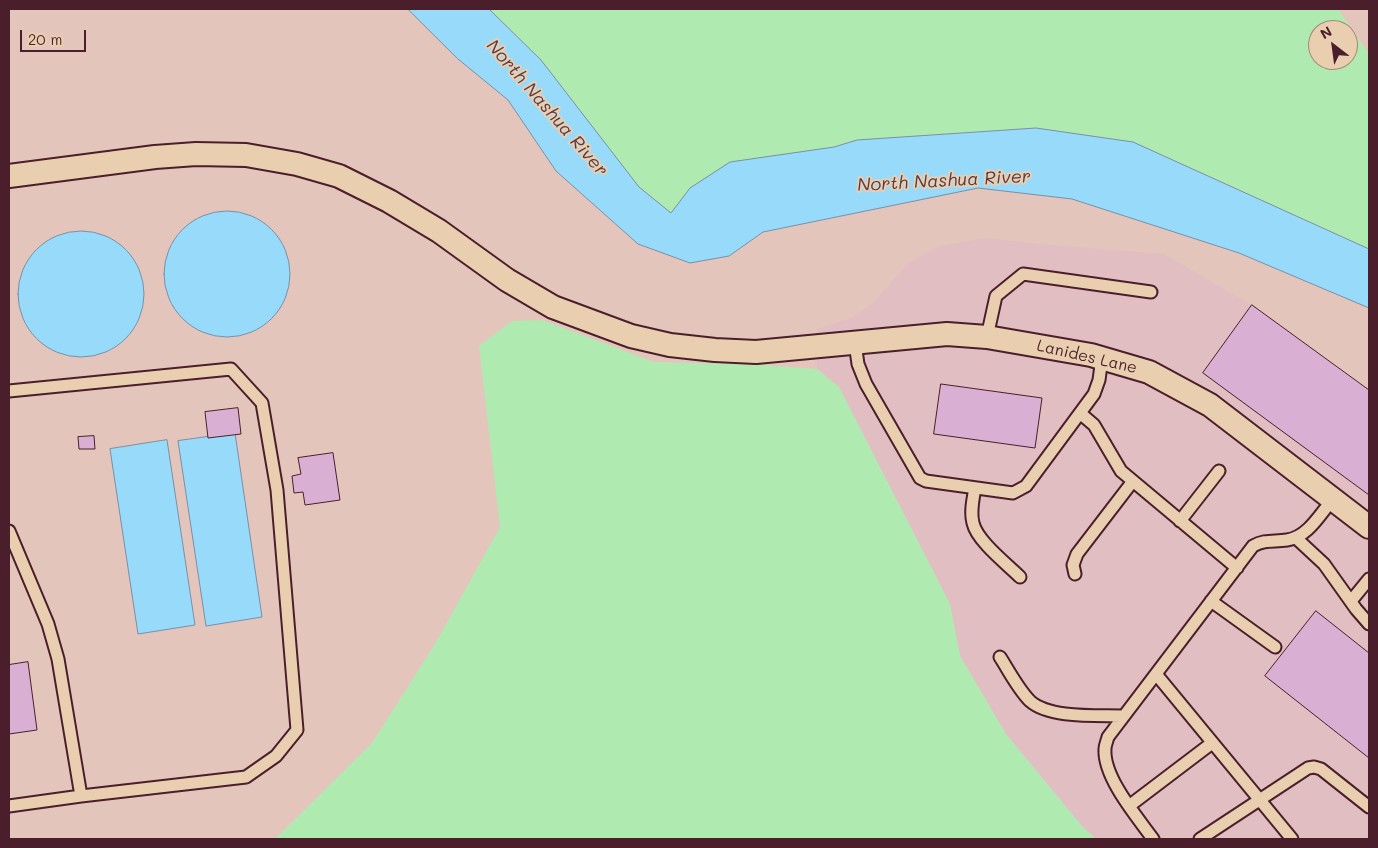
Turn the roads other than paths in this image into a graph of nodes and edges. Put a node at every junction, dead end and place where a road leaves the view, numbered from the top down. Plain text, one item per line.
1 (9, 176) edge
2 (1151, 292) dead end
3 (987, 337) junction
4 (855, 343) junction
5 (1102, 358) junction
6 (9, 391) edge
7 (1080, 413) junction
8 (1219, 471) dead end
9 (1132, 481) junction
10 (975, 488) junction
11 (1333, 499) junction
12 (1180, 520) junction
13 (1369, 526) edge
14 (9, 531) edge
15 (1296, 538) junction
16 (1236, 568) junction
17 (1075, 574) dead end
18 (1020, 577) dead end
19 (1369, 579) edge
20 (1211, 601) junction
21 (1351, 601) junction
22 (1369, 624) edge
23 (1275, 647) dead end
24 (1000, 657) dead end
25 (1156, 674) junction
26 (1124, 716) junction
27 (1212, 742) junction
28 (81, 796) junction
29 (1260, 800) junction
30 (9, 806) edge
31 (1129, 806) junction
32 (1369, 807) edge
33 (1153, 839) edge
34 (1200, 839) edge
35 (1292, 839) edge

1 - 4 street, Lanides Lane
2 - 3 lane
3 - 4 street, Lanides Lane
3 - 5 street, Lanides Lane
4 - 10 lane
5 - 7 lane
5 - 11 street, Lanides Lane
6 - 28 lane
7 - 9 lane
7 - 10 lane
8 - 12 lane
9 - 12 lane
9 - 17 lane
10 - 18 lane
11 - 13 street, Lanides Lane
11 - 15 lane
12 - 16 lane
14 - 28 lane
15 - 16 lane
15 - 21 lane
16 - 20 lane
19 - 21 lane
20 - 23 lane
20 - 25 lane
21 - 22 lane
24 - 26 lane
25 - 26 lane
25 - 27 lane
26 - 31 lane
27 - 29 lane
27 - 31 lane
28 - 30 lane
29 - 32 lane
29 - 34 lane
29 - 35 lane
31 - 33 lane

